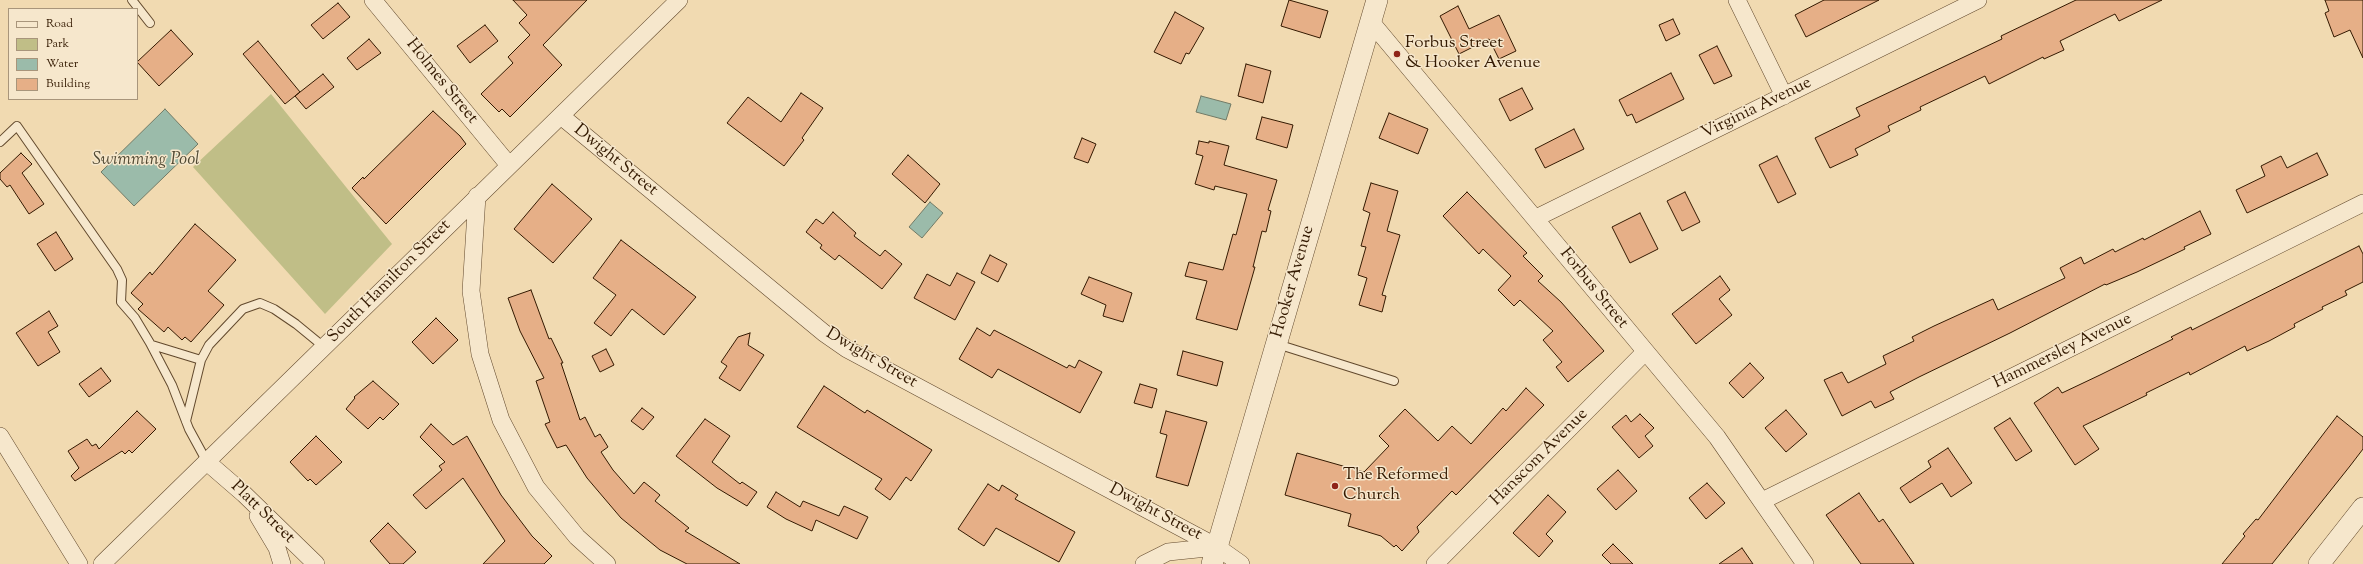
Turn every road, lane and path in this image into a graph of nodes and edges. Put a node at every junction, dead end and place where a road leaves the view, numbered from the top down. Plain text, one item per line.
1 (132, 0) edge
2 (373, 0) edge
3 (678, 0) edge
4 (1377, 0) edge
5 (1736, 0) edge
6 (1978, 0) edge
7 (1371, 22) junction
8 (150, 23) dead end
9 (1784, 96) junction
10 (561, 116) junction
11 (0, 142) edge
12 (508, 164) junction
13 (477, 196) junction
14 (2363, 203) edge
15 (1536, 218) junction
16 (1276, 343) junction
17 (152, 346) junction
18 (324, 347) junction
19 (1645, 352) junction
20 (201, 360) junction
21 (1394, 381) dead end
22 (186, 421) junction
23 (0, 436) edge
24 (207, 462) junction
25 (244, 494) junction
26 (1762, 501) junction
27 (2363, 508) edge
28 (1215, 555) edge
29 (79, 564) edge
30 (102, 564) edge
31 (282, 564) edge
32 (316, 564) edge
33 (607, 564) edge
34 (1144, 564) edge
35 (1241, 564) edge
36 (1435, 564) edge
37 (1805, 564) edge
38 (2318, 564) edge

1 - 8 lane
2 - 12 street, Holmes Street
3 - 10 street, South Hamilton Street
4 - 7 street, Hooker Avenue
5 - 9 street
6 - 9 street, Virginia Avenue
7 - 15 street, Forbus Street
7 - 16 street, Hooker Avenue
9 - 15 street, Virginia Avenue
10 - 12 street, South Hamilton Street
10 - 28 street, Dwight Street
11 - 17 lane
12 - 13 street, South Hamilton Street
13 - 18 street, South Hamilton Street
13 - 33 street
14 - 26 street, Hammersley Avenue
15 - 19 street, Forbus Street
16 - 21 lane
16 - 28 street, Hooker Avenue
17 - 20 lane
17 - 22 lane
18 - 20 lane
18 - 24 street, South Hamilton Street
19 - 26 street, Forbus Street
19 - 36 street, Hanscom Avenue
20 - 22 lane
22 - 24 lane
23 - 29 street
24 - 25 street, Platt Street
24 - 30 street, South Hamilton Street
25 - 31 street
25 - 32 street, Platt Street
26 - 37 street, Forbus Street
27 - 38 street
28 - 34 street
28 - 35 street

